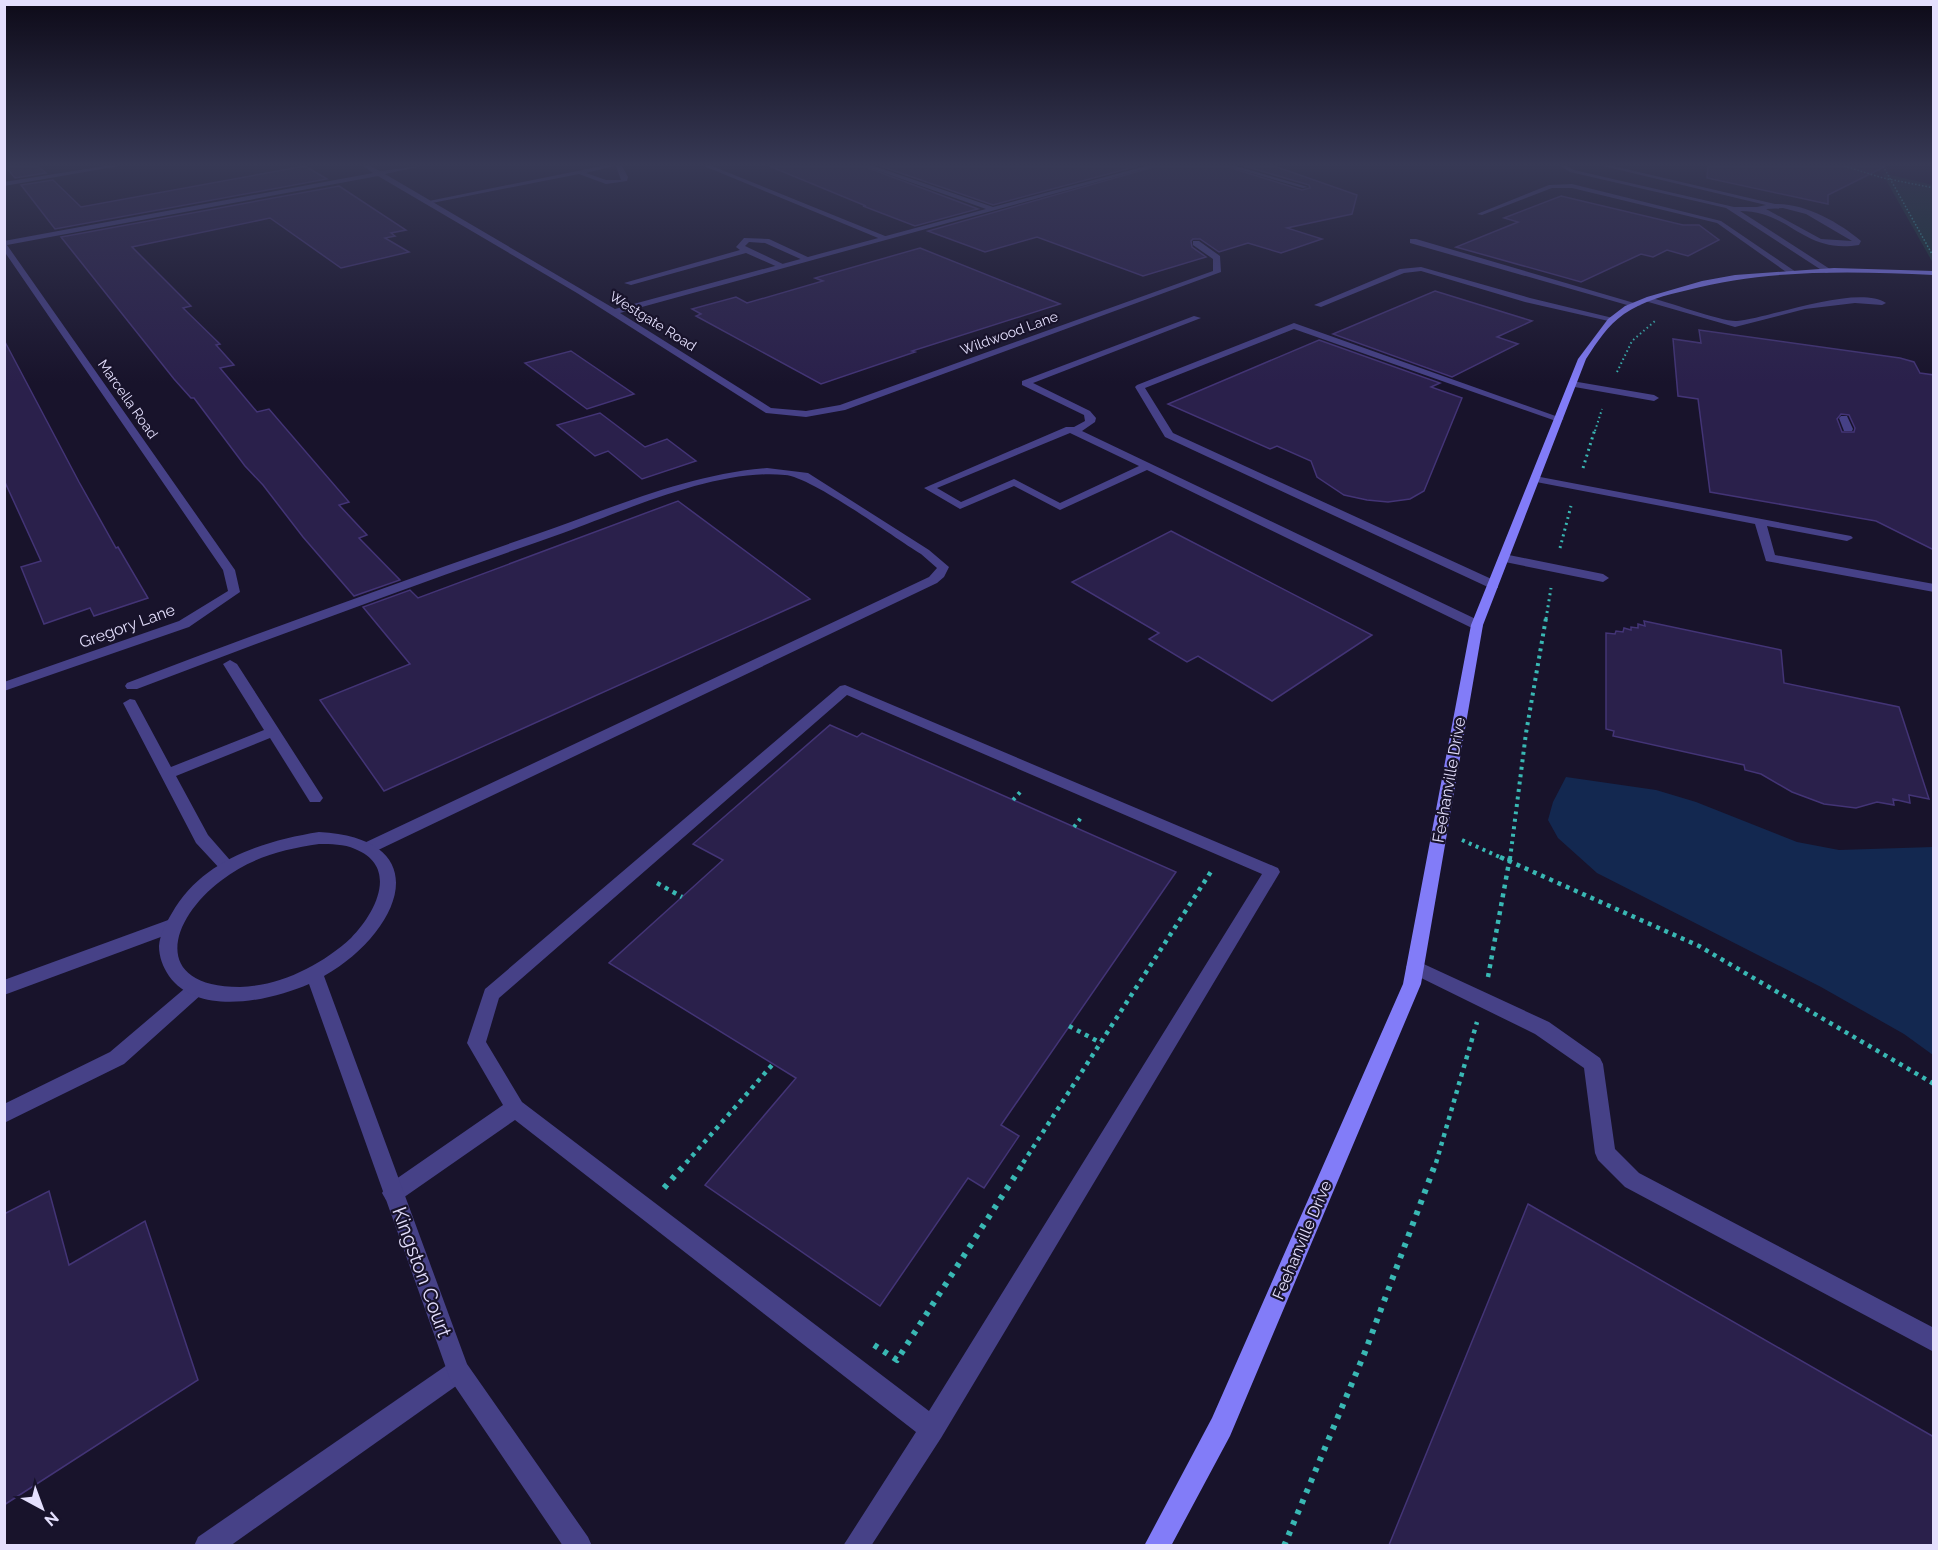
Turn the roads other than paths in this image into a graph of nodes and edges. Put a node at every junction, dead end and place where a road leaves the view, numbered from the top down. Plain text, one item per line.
1 (34, 238) edge
2 (489, 238) edge
3 (885, 238) edge
4 (1744, 238) edge
5 (1779, 238) edge
6 (1810, 238) edge
7 (1852, 238) edge
8 (1413, 241) dead end
9 (1748, 241) junction
10 (1783, 241) junction
11 (1196, 243) dead end
12 (4, 244) edge
13 (747, 250) junction
14 (808, 260) junction
15 (783, 266) junction
16 (1829, 271) junction
17 (1792, 272) junction
18 (1934, 273) edge
19 (628, 283) dead end
20 (1643, 302) junction
21 (1882, 303) dead end
22 (1318, 305) dead end
23 (614, 312) junction
24 (1197, 318) dead end
25 (1610, 322) junction
26 (1572, 384) junction
27 (1653, 398) dead end
28 (769, 411) joint
29 (1559, 419) junction
30 (1075, 431) junction
31 (1148, 466) junction
32 (1535, 479) junction
33 (1760, 522) junction
34 (1847, 538) dead end
35 (1504, 558) junction
36 (229, 570) joint
37 (1603, 578) dead end
38 (1494, 585) junction
39 (1934, 588) edge
40 (1477, 625) junction
41 (230, 664) dead end
42 (132, 686) dead end
43 (4, 687) edge
44 (130, 703) dead end
45 (274, 731) junction
46 (167, 774) junction
47 (315, 798) dead end
48 (368, 848) junction
49 (228, 867) junction
50 (171, 926) junction
51 (1415, 967) junction
52 (314, 973) junction
53 (4, 988) edge
54 (196, 989) junction
55 (514, 1108) junction
56 (4, 1114) edge
57 (393, 1193) junction
58 (1934, 1341) edge
59 (458, 1371) junction
60 (932, 1429) junction
61 (212, 1544) edge
62 (579, 1545) edge
63 (856, 1545) edge
64 (1157, 1545) edge

1 - 12 street
2 - 23 street, Westgate Road
3 - 14 street
4 - 9 street
5 - 10 street
6 - 7 street
8 - 20 street
9 - 10 street
9 - 17 street
10 - 16 street
11 - 28 street, Wildwood Lane
12 - 36 street, Marcella Road
13 - 14 street
13 - 15 street
13 - 19 street
14 - 15 street
15 - 23 street
16 - 17 street, Feehanville Drive
16 - 18 street, Feehanville Drive
17 - 20 street, Feehanville Drive
20 - 21 street
20 - 25 street, Feehanville Drive
22 - 25 street
23 - 28 street, Westgate Road
24 - 30 street
25 - 26 street, Feehanville Drive
26 - 27 street
26 - 29 street, Feehanville Drive
29 - 32 street, Feehanville Drive
29 - 38 street
30 - 31 street
30 - 31 street
31 - 40 street
32 - 33 street
32 - 35 street, Feehanville Drive
33 - 34 street
33 - 39 street
35 - 37 street
35 - 38 street, Feehanville Drive
36 - 43 street, Gregory Lane
38 - 40 street, Feehanville Drive
40 - 51 street, Feehanville Drive
41 - 45 street
42 - 48 street
44 - 46 street
45 - 46 street
45 - 47 street
46 - 49 street
48 - 49 street
48 - 52 street
49 - 50 street
50 - 53 street
50 - 54 street
51 - 58 street
51 - 64 street, Feehanville Drive
52 - 54 street
52 - 57 street, Kingston Court
54 - 56 street
55 - 57 street
55 - 60 street
55 - 60 street
57 - 59 street, Kingston Court
59 - 61 street
59 - 62 street, Kingston Court
60 - 63 street

